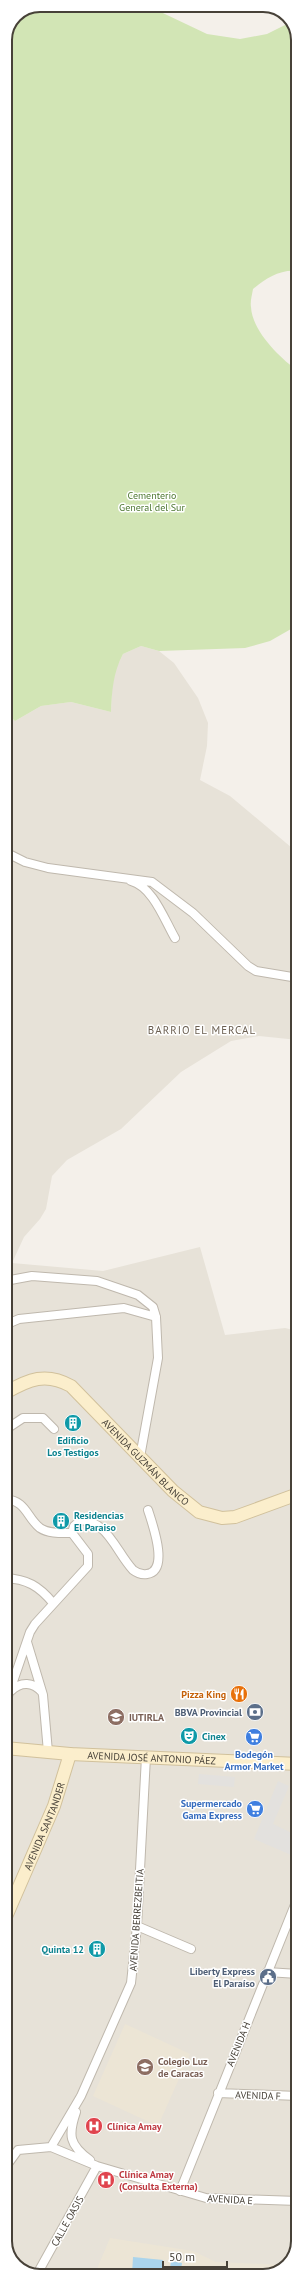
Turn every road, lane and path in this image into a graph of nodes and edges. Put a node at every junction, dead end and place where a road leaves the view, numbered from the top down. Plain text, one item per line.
1 (12, 856) edge
2 (105, 874) junction
3 (174, 938) dead end
4 (291, 977) edge
5 (12, 1280) edge
6 (156, 1317) junction
7 (12, 1322) edge
8 (12, 1389) edge
9 (12, 1425) edge
10 (54, 1429) dead end
11 (140, 1457) junction
12 (291, 1497) edge
13 (12, 1501) edge
14 (148, 1510) dead end
15 (72, 1533) junction
16 (12, 1578) edge
17 (53, 1603) junction
18 (27, 1642) junction
19 (12, 1685) edge
20 (12, 1689) edge
21 (43, 1695) junction
22 (12, 1749) edge
23 (48, 1752) junction
24 (70, 1754) junction
25 (146, 1757) junction
26 (291, 1764) edge
27 (12, 1903) edge
28 (291, 1914) edge
29 (138, 1926) junction
30 (191, 1949) dead end
31 (267, 1972) junction
32 (291, 1974) edge
33 (218, 2093) junction
34 (81, 2096) junction
35 (291, 2096) edge
36 (51, 2148) junction
37 (12, 2158) edge
38 (98, 2166) junction
39 (180, 2191) junction
40 (291, 2202) edge
41 (40, 2269) edge

1 - 2 street
2 - 3 street
2 - 4 street
5 - 6 street
6 - 7 street
6 - 11 street
8 - 11 street, AVENIDA GUZMÁN BLANCO
9 - 10 street
11 - 12 street, AVENIDA GUZMÁN BLANCO
13 - 15 street
14 - 15 street
15 - 17 street
16 - 17 street
17 - 18 street
18 - 19 street
18 - 21 street
20 - 21 street
21 - 23 street
22 - 23 street, AVENIDA JOSÉ ANTONIO PÁEZ
23 - 24 street, AVENIDA JOSÉ ANTONIO PÁEZ
24 - 25 street, AVENIDA JOSÉ ANTONIO PÁEZ
24 - 27 street, AVENIDA SANTANDER
25 - 26 street, AVENIDA JOSÉ ANTONIO PÁEZ
25 - 29 street, AVENIDA BERREZBEITIA
28 - 31 street, AVENIDA H
29 - 30 street
29 - 34 street, AVENIDA BERREZBEITIA
31 - 32 street
31 - 33 street, AVENIDA H
33 - 35 street, AVENIDA F
33 - 39 street, AVENIDA H
34 - 36 street, AVENIDA BERREZBEITIA
34 - 38 street, AVENIDA BERREZBEITIA
36 - 37 street
36 - 38 street, AVENIDA E
38 - 39 street, AVENIDA E
38 - 41 street, CALLE OASIS
39 - 40 street, AVENIDA E

